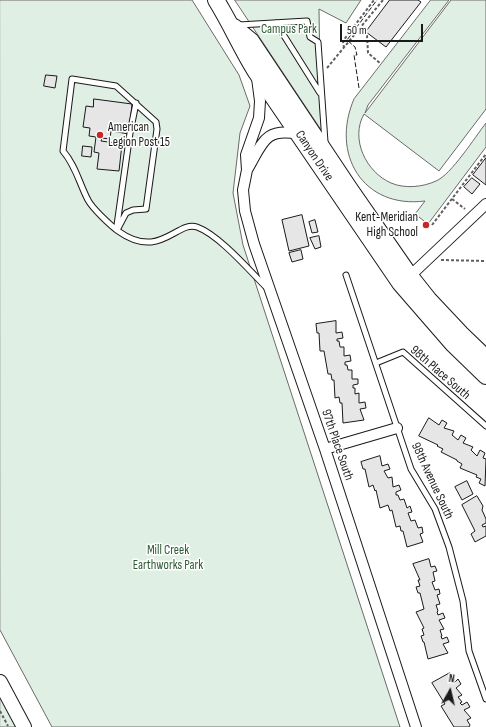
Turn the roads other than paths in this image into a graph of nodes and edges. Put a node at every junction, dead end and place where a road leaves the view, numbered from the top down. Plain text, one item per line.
1 (216, 0) edge
2 (276, 23) junction
3 (232, 26) junction
4 (256, 72) junction
5 (321, 95) junction
6 (136, 103) junction
7 (299, 134) junction
8 (324, 151) junction
9 (247, 170) junction
10 (486, 204) edge
11 (117, 230) junction
12 (346, 275) dead end
13 (405, 280) junction
14 (270, 290) junction
15 (486, 358) edge
16 (376, 363) junction
17 (486, 376) edge
18 (486, 426) edge
19 (397, 428) junction
20 (325, 449) junction
21 (0, 682) edge
22 (4, 697) edge
23 (486, 699) edge
24 (24, 727) edge
25 (416, 727) edge

1 - 3 main road, Canyon Drive
2 - 3 lane
2 - 5 lane
2 - 5 lane
3 - 4 main road, Canyon Drive
3 - 8 main road, Canyon Drive
4 - 7 main road, Canyon Drive
4 - 9 street, 97th Place South
5 - 8 lane
6 - 11 lane
6 - 11 lane
6 - 11 lane
7 - 9 street, 97th Place South
7 - 13 main road, Canyon Drive
8 - 13 main road, Canyon Drive
9 - 14 street, 97th Place South
10 - 13 street
11 - 14 lane
12 - 16 lane, 98th Avenue South
13 - 15 main road
13 - 17 main road
14 - 20 street, 97th Place South
16 - 18 lane, 98th Place South
16 - 19 lane, 98th Avenue South
19 - 20 street
19 - 23 lane, 98th Avenue South
20 - 25 street, 97th Place South
21 - 22 street
22 - 24 street

